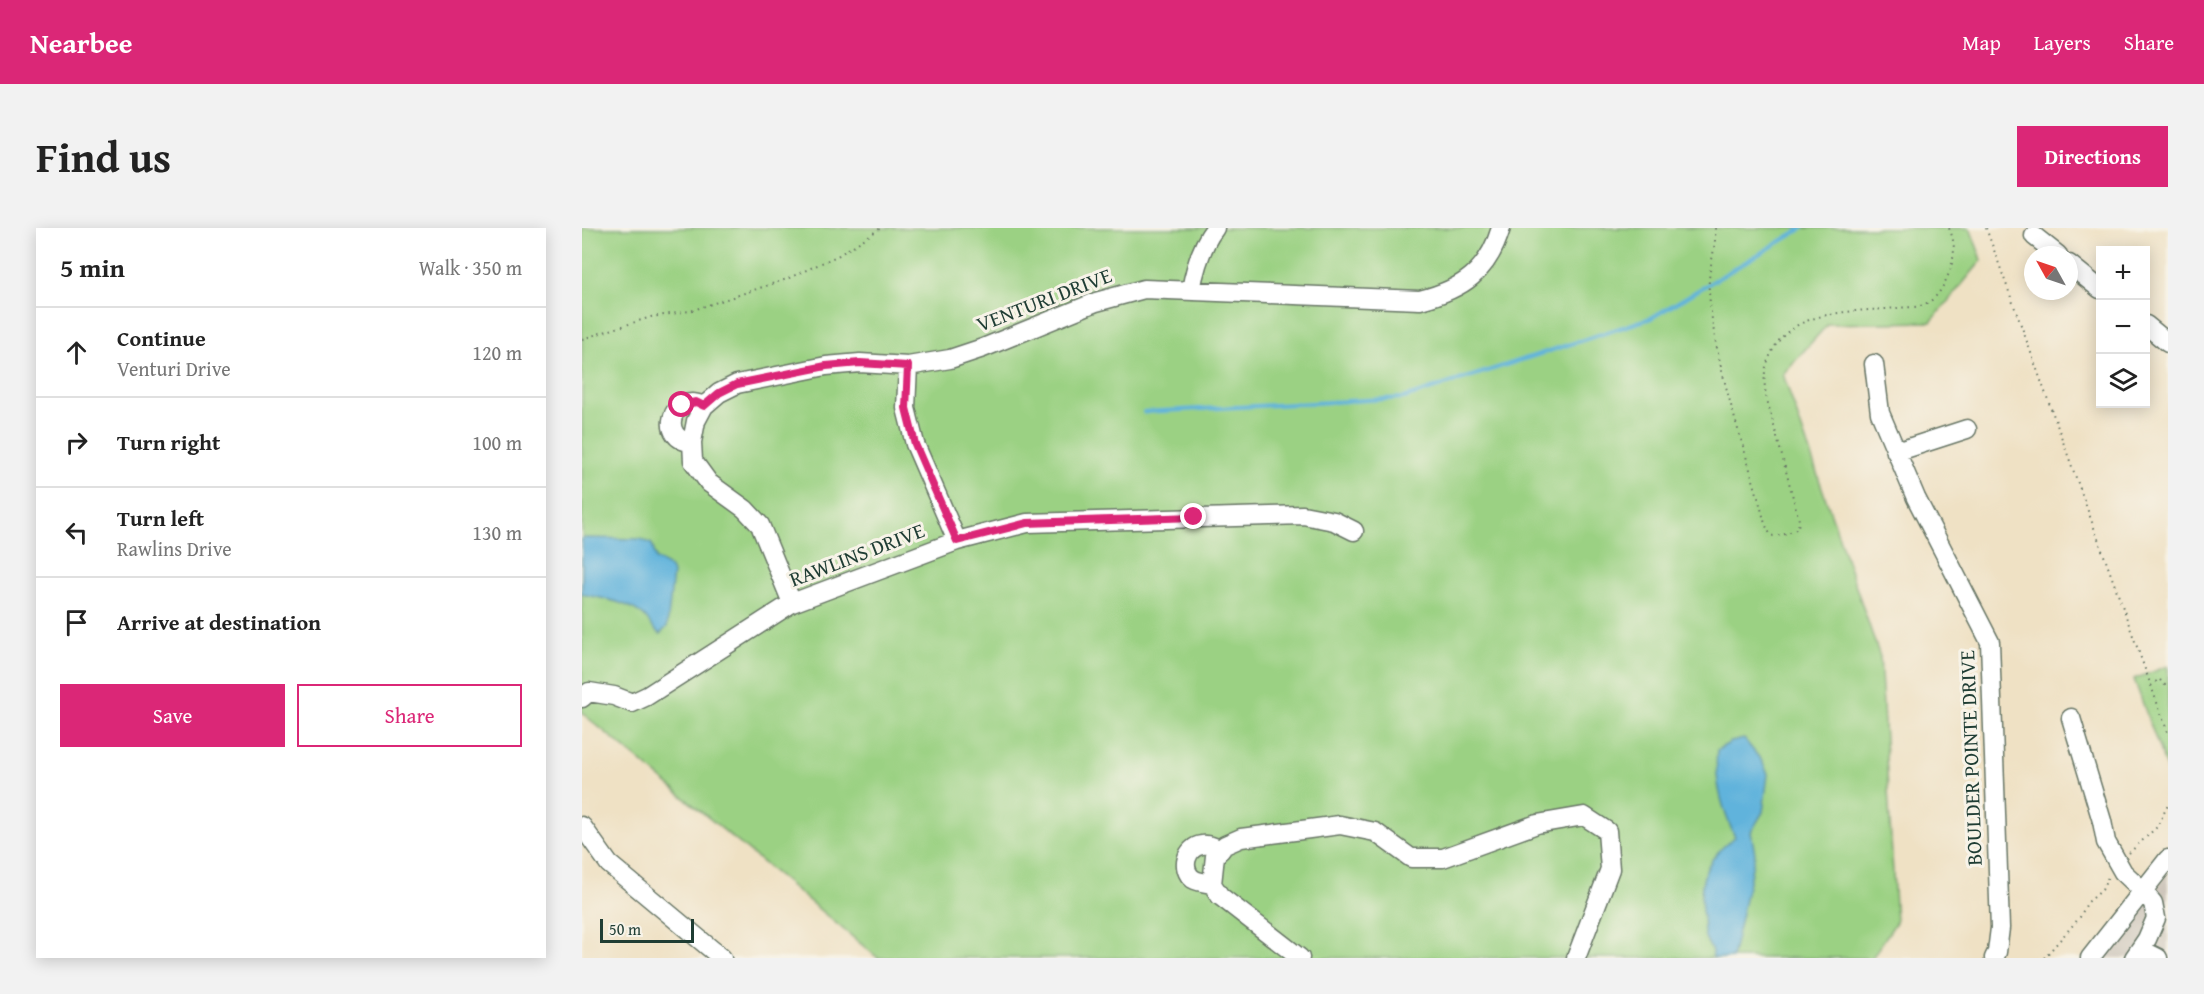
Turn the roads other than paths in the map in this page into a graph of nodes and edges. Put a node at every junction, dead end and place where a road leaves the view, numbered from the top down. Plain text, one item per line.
1 (1215, 228) edge
2 (1501, 228) edge
3 (2034, 236) dead end
4 (2047, 246) edge
5 (2078, 271) edge
6 (2096, 286) edge
7 (1191, 290) junction
8 (2150, 329) edge
9 (2168, 343) edge
10 (1874, 364) dead end
11 (908, 366) junction
12 (1967, 429) dead end
13 (1896, 452) junction
14 (1354, 531) dead end
15 (957, 541) junction
16 (792, 603) junction
17 (582, 698) edge
18 (2071, 718) dead end
19 (582, 826) edge
20 (1221, 850) junction
21 (2168, 859) edge
22 (1212, 884) junction
23 (2143, 891) junction
24 (2137, 954) edge
25 (722, 958) edge
26 (1300, 958) edge
27 (1576, 958) edge
28 (1994, 958) edge
29 (2090, 958) edge
30 (2158, 958) edge

1 - 7 street
2 - 7 street, VENTURI DRIVE
3 - 4 street
5 - 6 street
7 - 11 street, VENTURI DRIVE
8 - 9 street
10 - 13 street, BOULDER POINTE DRIVE
11 - 15 street
11 - 16 street, VENTURI DRIVE
12 - 13 street
13 - 28 street, BOULDER POINTE DRIVE
14 - 15 street, RAWLINS DRIVE
15 - 16 street, RAWLINS DRIVE
16 - 17 street, RAWLINS DRIVE
18 - 23 street
19 - 25 street
20 - 22 street
20 - 22 street
20 - 27 street
21 - 23 street
22 - 26 street
23 - 24 street
23 - 29 street
24 - 30 street

